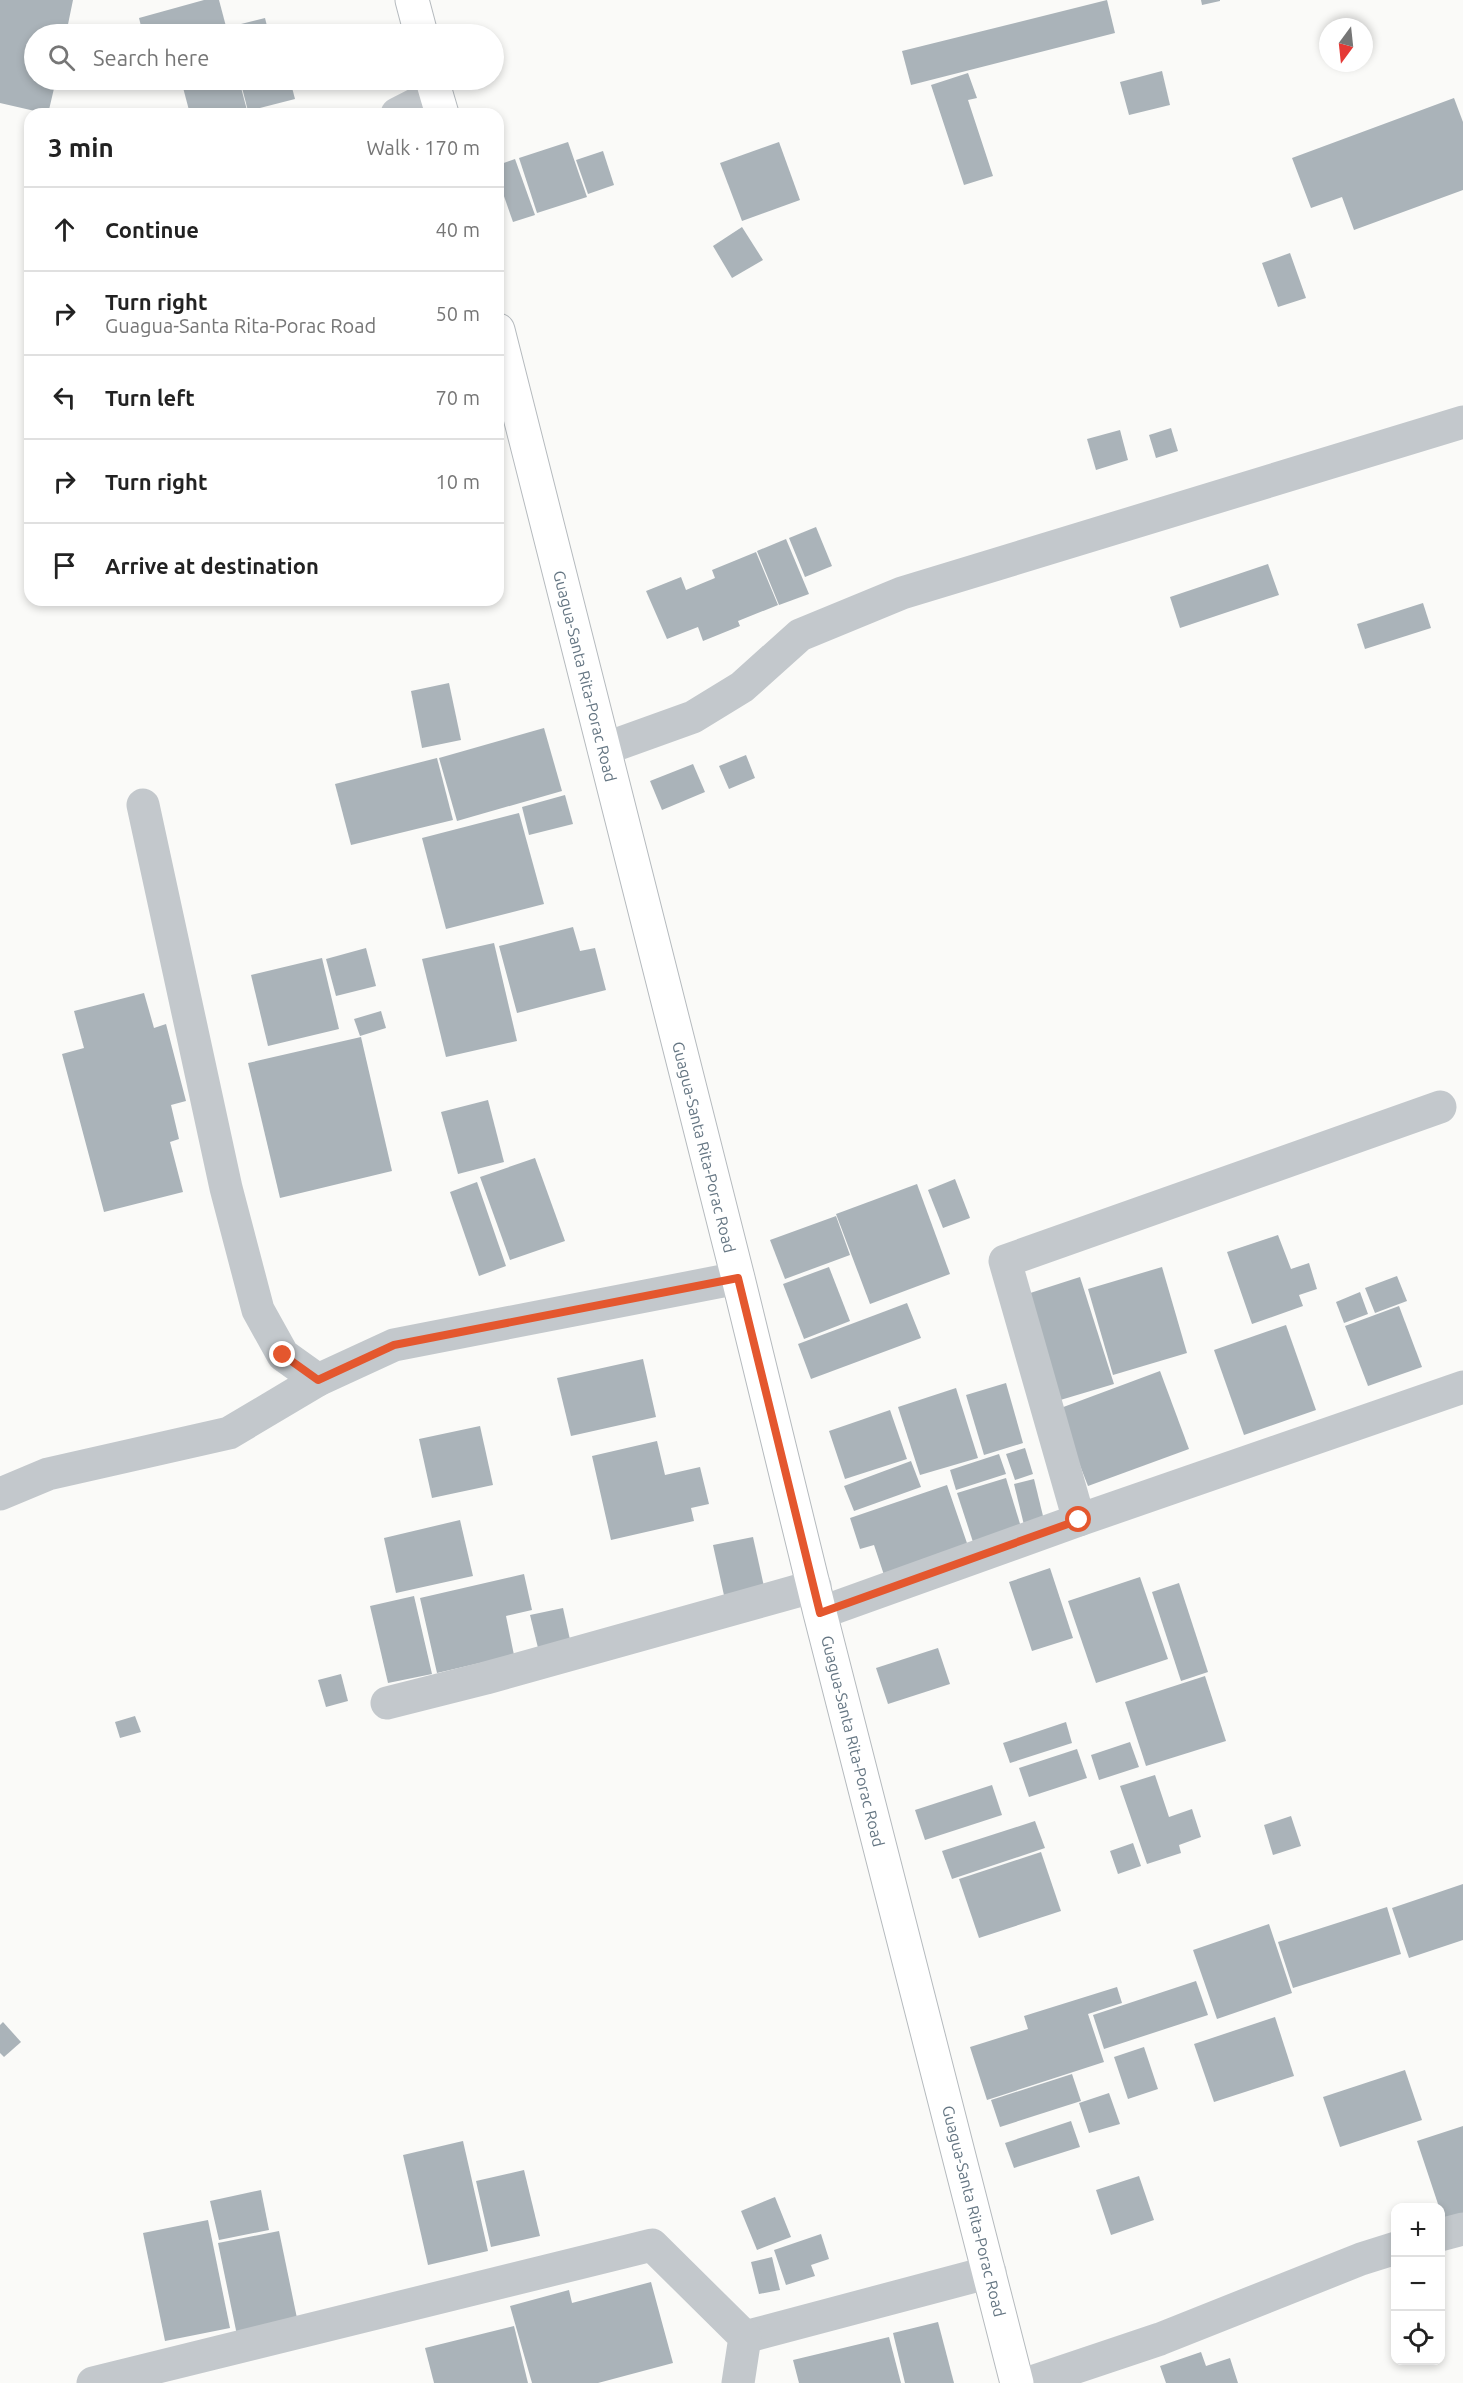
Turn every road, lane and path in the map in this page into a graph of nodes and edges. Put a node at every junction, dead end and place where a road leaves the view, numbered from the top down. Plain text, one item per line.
1 (411, 0) edge
2 (418, 24) edge
3 (437, 96) edge
4 (410, 108) edge
5 (504, 354) edge
6 (1463, 422) edge
7 (604, 749) junction
8 (143, 805) dead end
9 (1440, 1107) dead end
10 (738, 1278) junction
11 (318, 1380) junction
12 (1463, 1387) edge
13 (0, 1494) edge
14 (1079, 1520) junction
15 (817, 1600) junction
16 (387, 1703) dead end
17 (1463, 2229) edge
18 (1445, 2234) edge
19 (1391, 2249) edge
20 (990, 2272) junction
21 (745, 2337) junction
22 (93, 2383) edge
23 (738, 2383) edge
24 (1017, 2383) edge
25 (1029, 2383) edge

1 - 2 main road
3 - 4 street
5 - 7 main road, Guagua-Santa Rita-Porac Road
6 - 7 street
7 - 10 main road, Guagua-Santa Rita-Porac Road
8 - 11 street
9 - 14 street
10 - 11 street
10 - 15 main road, Guagua-Santa Rita-Porac Road
11 - 13 street
12 - 14 street
14 - 15 street
15 - 16 street
15 - 20 main road, Guagua-Santa Rita-Porac Road
17 - 18 street
19 - 25 street
20 - 21 street
20 - 24 main road, Guagua-Santa Rita-Porac Road
21 - 22 street
21 - 23 street

